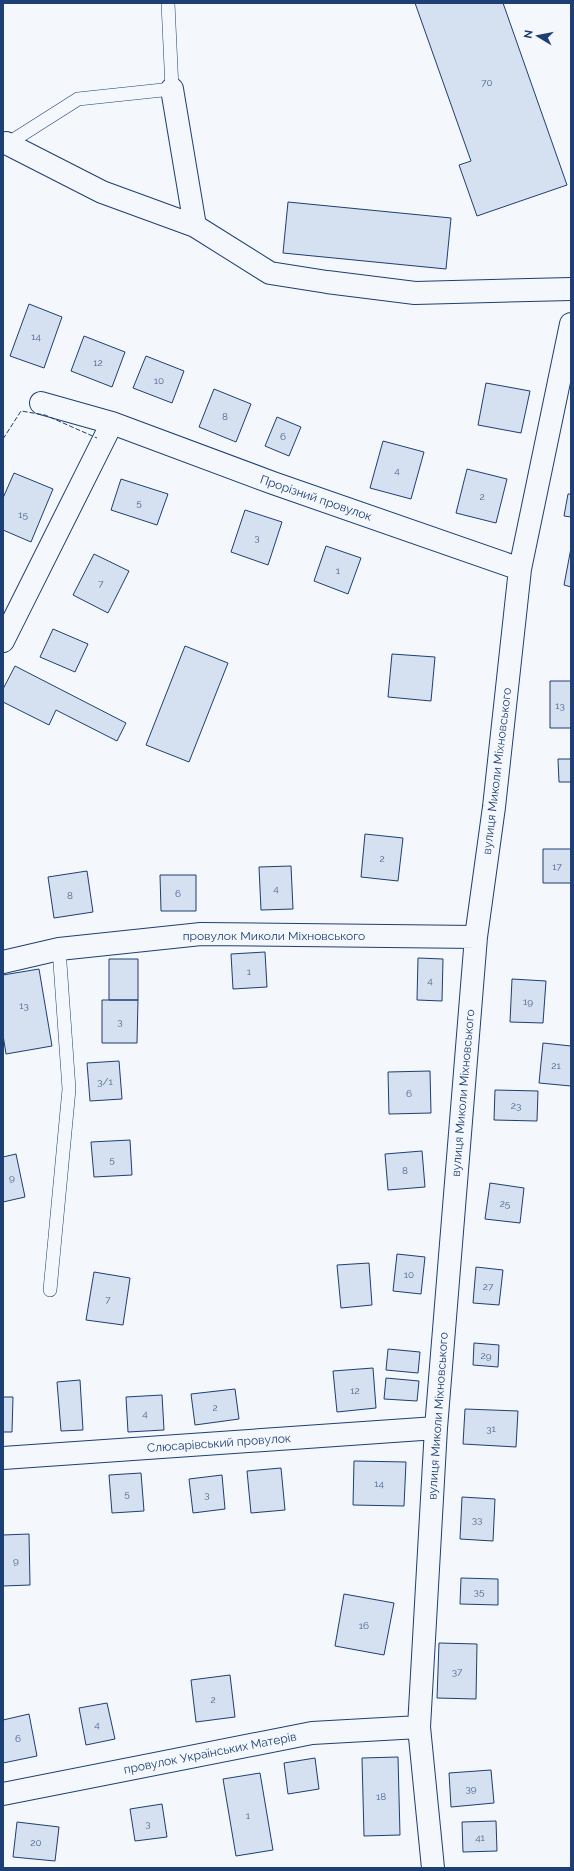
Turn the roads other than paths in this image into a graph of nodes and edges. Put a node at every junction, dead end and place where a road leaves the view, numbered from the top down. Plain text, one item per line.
1 (168, 3) edge
2 (172, 89) junction
3 (5, 145) edge
4 (195, 226) junction
5 (571, 289) edge
6 (571, 324) edge
7 (41, 404) dead end
8 (112, 423) junction
9 (520, 569) junction
10 (3, 641) edge
11 (476, 936) junction
12 (58, 949) junction
13 (3, 962) edge
14 (50, 1290) dead end
15 (436, 1428) junction
16 (3, 1458) edge
17 (419, 1727) junction
18 (3, 1794) edge
19 (433, 1868) edge

1 - 2 lane
2 - 3 lane
2 - 4 street
3 - 4 street
4 - 5 street
6 - 9 street, вулиця Миколи Міхновського
7 - 8 street, Прорізний провулок
8 - 9 street, Прорізний провулок
8 - 10 street
9 - 11 street, вулиця Миколи Міхновського
11 - 12 street, провулок Миколи Міхновського
11 - 15 street, вулиця Миколи Міхновського
12 - 13 street, провулок Миколи Міхновського
12 - 14 lane
15 - 16 street, Слюсарівський провулок
15 - 17 street, вулиця Миколи Міхновського
17 - 18 street, провулок Українських Матерів
17 - 19 street, вулиця Миколи Міхновського

